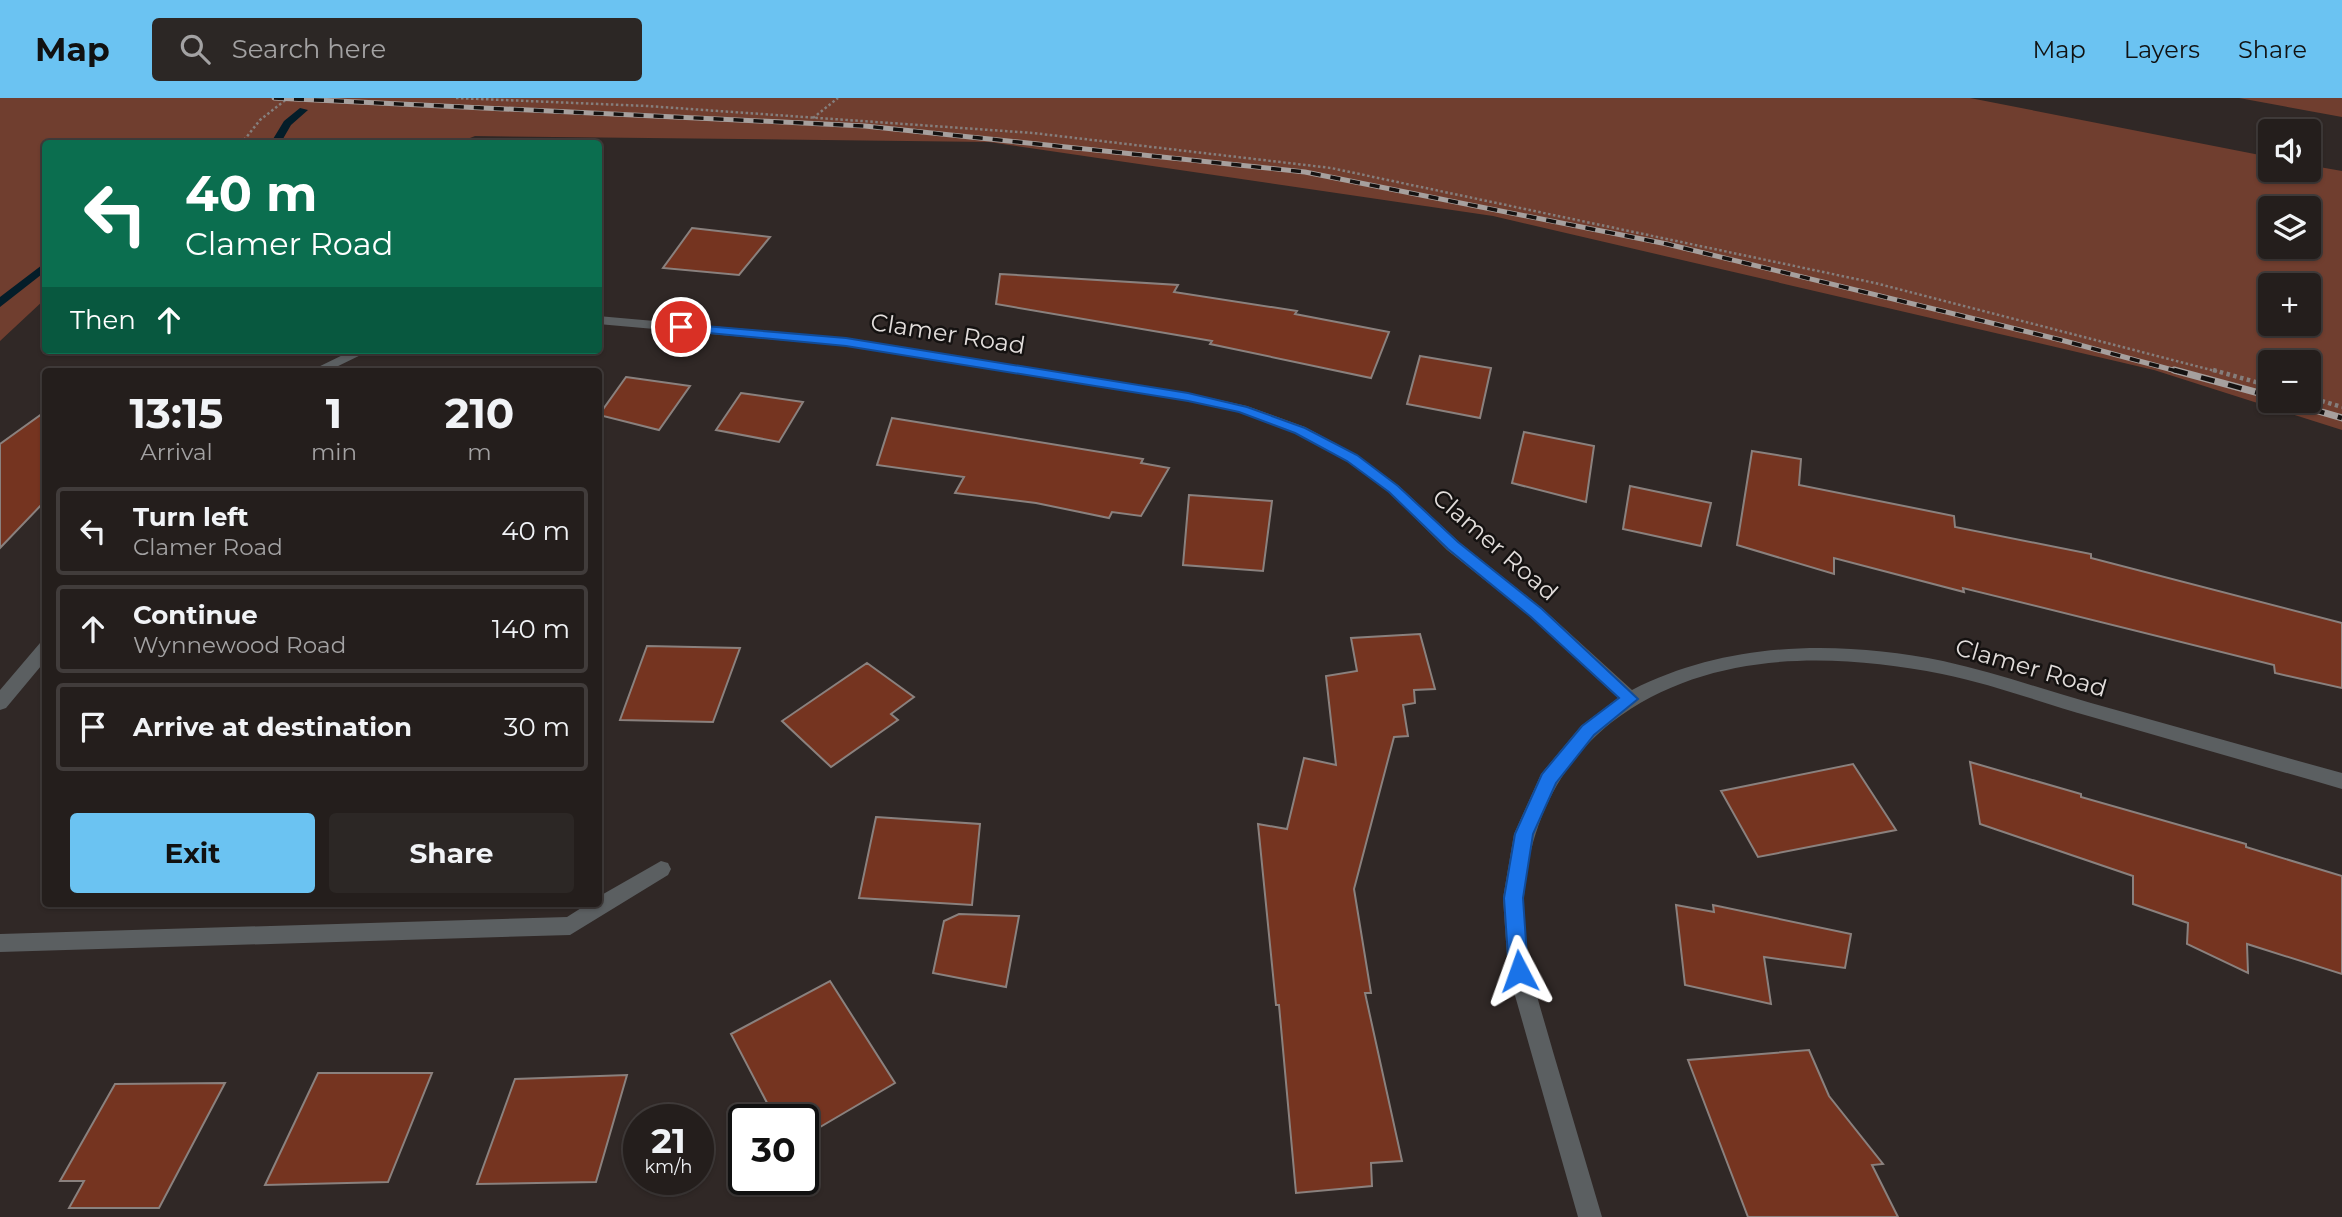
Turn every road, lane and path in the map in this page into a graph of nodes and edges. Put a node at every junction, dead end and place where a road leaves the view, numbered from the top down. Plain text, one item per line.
1 (288, 98) edge
2 (456, 98) edge
3 (838, 98) edge
4 (813, 118) junction
5 (244, 140) edge
6 (602, 320) edge
7 (355, 354) edge
8 (324, 368) edge
9 (2258, 383) edge
10 (2321, 401) edge
11 (2342, 407) edge
12 (42, 652) edge
13 (1630, 699) junction
14 (0, 703) edge
15 (2342, 781) edge
16 (661, 869) dead end
17 (602, 906) edge
18 (600, 907) edge
19 (0, 943) edge
20 (1590, 1217) edge

1 - 5 path
2 - 4 path
3 - 4 path
4 - 9 path
6 - 13 street, Clamer Road
7 - 8 street
10 - 11 path
12 - 14 street
13 - 15 street, Clamer Road
13 - 20 street
16 - 17 street
18 - 19 street

